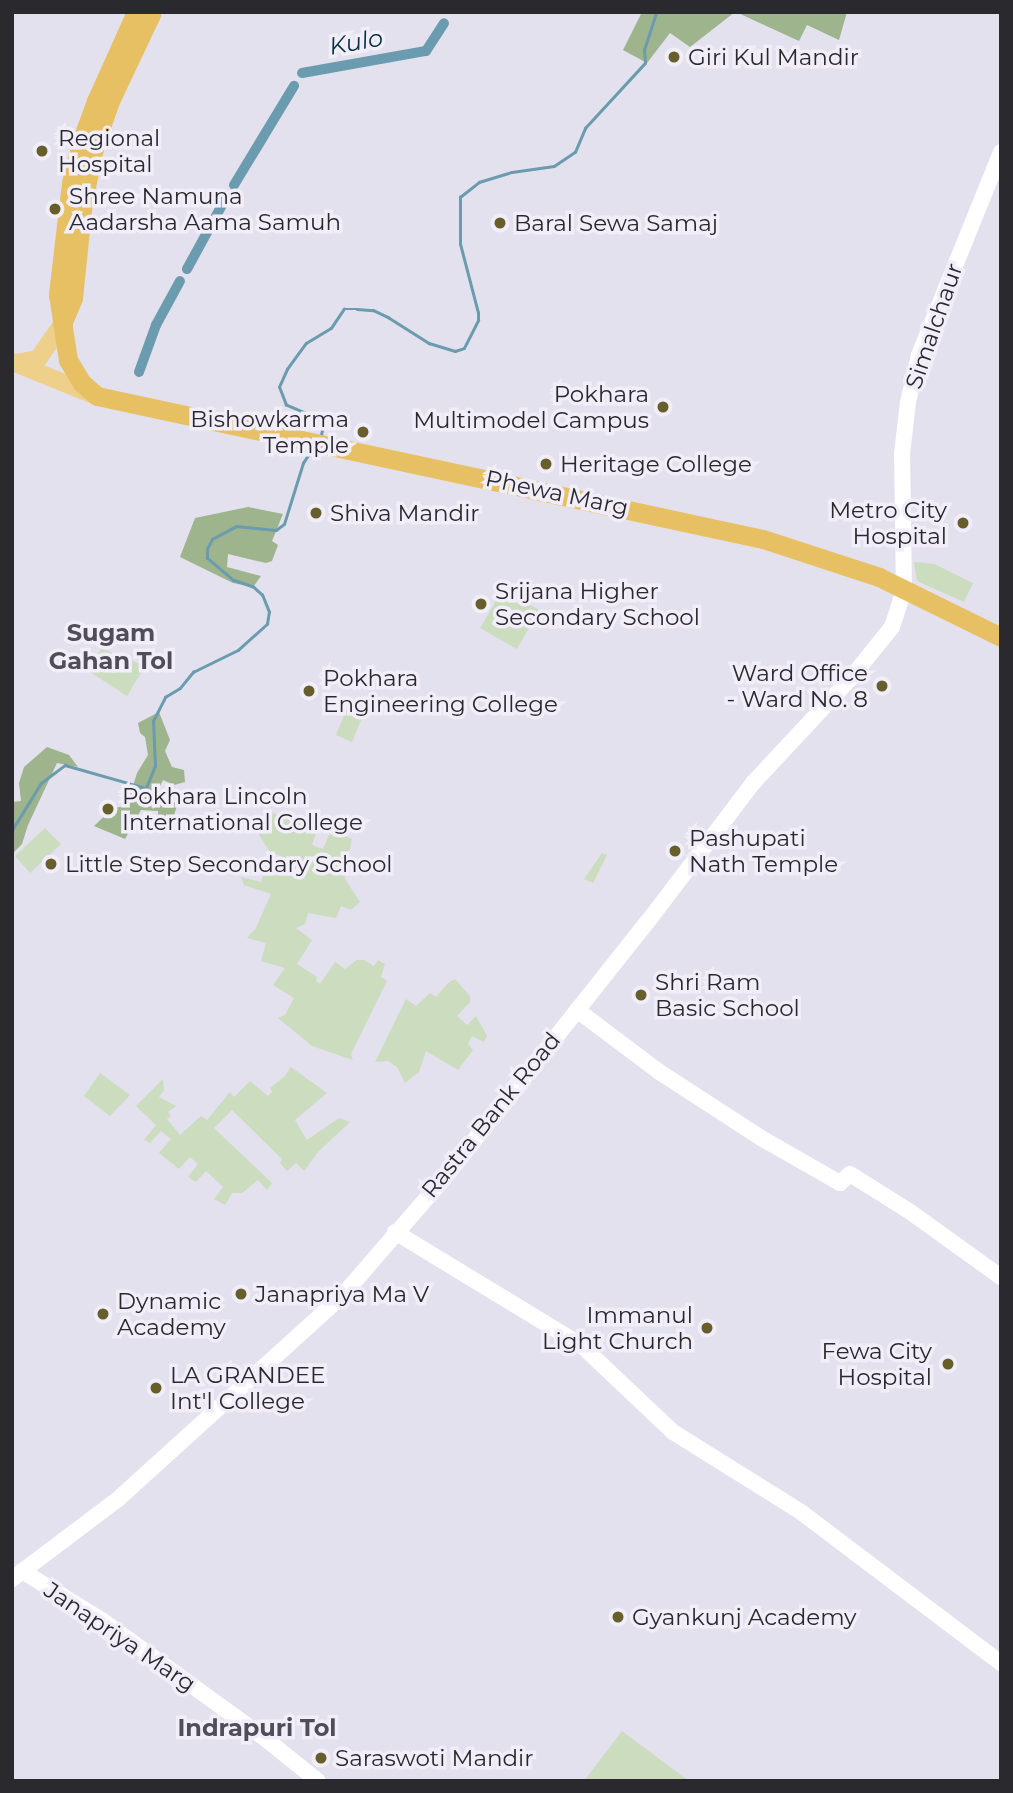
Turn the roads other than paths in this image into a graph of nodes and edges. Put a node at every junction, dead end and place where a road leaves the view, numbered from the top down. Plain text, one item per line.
1 (136, 12) edge
2 (152, 12) edge
3 (1001, 152) edge
4 (60, 328) junction
5 (13, 363) edge
6 (97, 396) junction
7 (904, 592) junction
8 (1001, 637) edge
9 (577, 1010) junction
10 (396, 1232) junction
11 (1001, 1277) edge
12 (16, 1575) edge
13 (1001, 1663) edge
14 (318, 1781) edge

1 - 4 highway
2 - 4 highway
3 - 7 main road, Simalchaur
4 - 5 main road
4 - 6 highway
5 - 6 main road
6 - 7 highway, Phewa Marg
7 - 8 highway, Phewa Marg
7 - 9 main road, Rastra Bank Road
9 - 10 main road, Rastra Bank Road
9 - 11 main road
10 - 12 main road, Rastra Bank Road
10 - 13 main road
12 - 14 main road, Janapriya Marg

